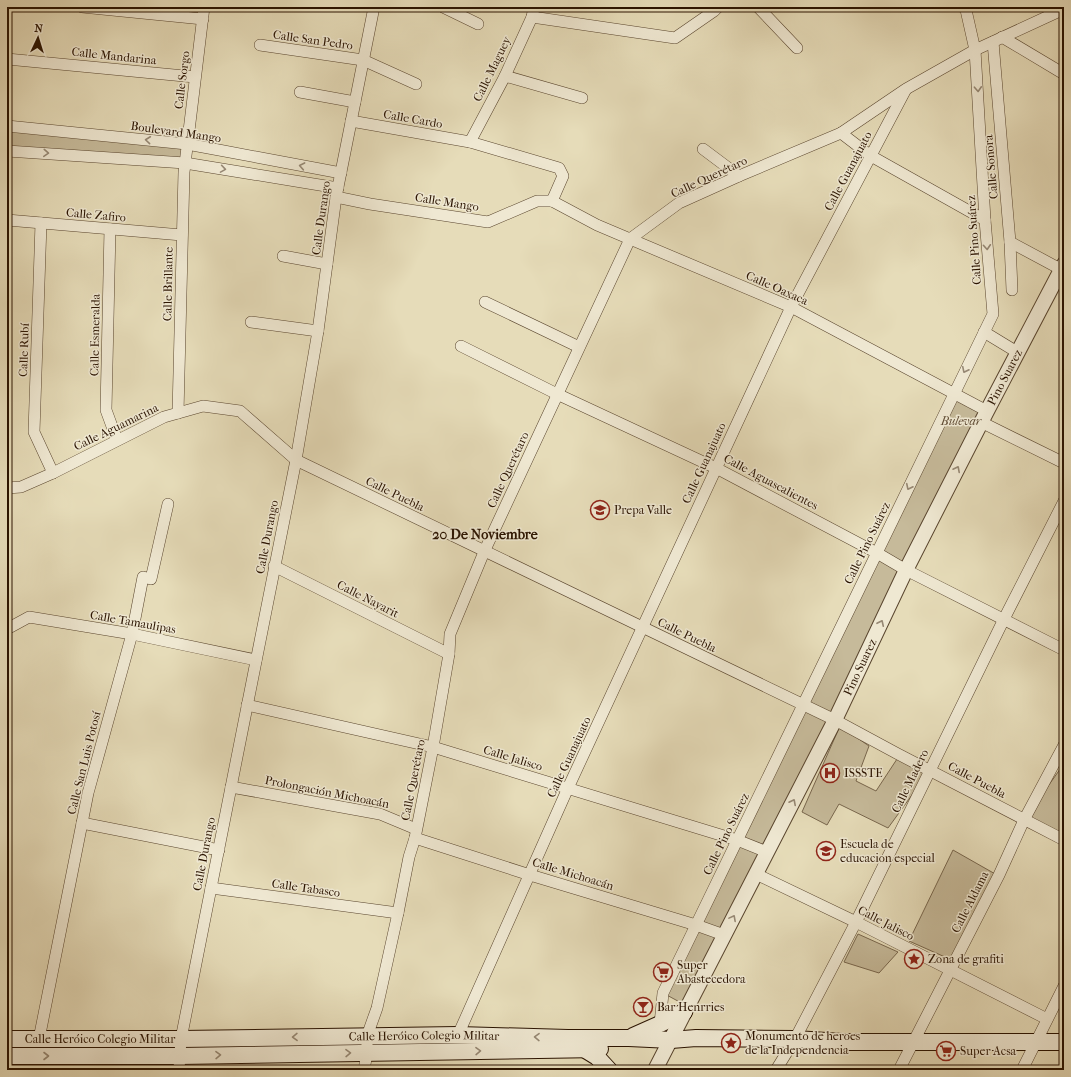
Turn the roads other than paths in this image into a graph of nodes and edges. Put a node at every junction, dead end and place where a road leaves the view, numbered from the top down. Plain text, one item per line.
1 (82, 7) edge
2 (204, 7) edge
3 (374, 7) edge
4 (443, 7) edge
5 (718, 7) edge
6 (758, 7) edge
7 (965, 8) edge
8 (1064, 9) edge
9 (533, 12) edge
10 (203, 19) junction
11 (478, 24) dead end
12 (997, 40) junction
13 (260, 45) dead end
14 (797, 48) dead end
15 (975, 50) junction
16 (7, 59) edge
17 (363, 60) junction
18 (1064, 74) edge
19 (504, 76) junction
20 (195, 77) junction
21 (416, 84) dead end
22 (906, 89) junction
23 (300, 92) dead end
24 (582, 98) dead end
25 (355, 102) junction
26 (351, 122) junction
27 (7, 126) edge
28 (841, 133) junction
29 (470, 142) junction
30 (187, 144) junction
31 (703, 149) dead end
32 (7, 151) edge
33 (871, 156) junction
34 (185, 160) junction
35 (341, 173) junction
36 (739, 176) junction
37 (337, 193) junction
38 (552, 201) junction
39 (7, 220) edge
40 (985, 220) junction
41 (41, 223) junction
42 (110, 229) junction
43 (182, 235) junction
44 (630, 239) junction
45 (1010, 242) junction
46 (283, 256) dead end
47 (327, 264) junction
48 (1063, 268) edge
49 (1012, 290) dead end
50 (485, 302) dead end
51 (791, 307) junction
52 (251, 322) dead end
53 (318, 331) junction
54 (984, 332) junction
55 (461, 346) dead end
56 (579, 347) junction
57 (1018, 352) junction
58 (557, 394) junction
59 (954, 394) junction
60 (178, 413) junction
61 (984, 416) junction
62 (117, 440) junction
63 (296, 460) junction
64 (1064, 463) edge
65 (716, 468) junction
66 (53, 473) junction
67 (7, 488) edge
68 (1064, 501) edge
69 (168, 504) dead end
70 (484, 552) junction
71 (877, 553) junction
72 (274, 566) junction
73 (906, 570) junction
74 (1004, 619) junction
75 (642, 627) junction
76 (7, 628) edge
77 (132, 634) junction
78 (1064, 650) edge
79 (449, 654) junction
80 (256, 660) junction
81 (247, 705) junction
82 (803, 705) junction
83 (835, 720) junction
84 (1064, 745) edge
85 (433, 747) junction
86 (930, 770) junction
87 (231, 787) junction
88 (568, 788) junction
89 (1024, 820) junction
90 (82, 823) junction
91 (416, 834) junction
92 (737, 840) junction
93 (1064, 840) edge
94 (219, 850) junction
95 (767, 852) junction
96 (756, 874) junction
97 (530, 875) junction
98 (211, 888) junction
99 (398, 913) junction
100 (856, 922) junction
101 (696, 924) junction
102 (724, 935) junction
103 (949, 970) junction
104 (1064, 986) edge
105 (684, 1012) junction
106 (1047, 1020) junction
107 (660, 1024) junction
108 (367, 1036) junction
109 (458, 1036) junction
110 (629, 1038) junction
111 (12, 1039) edge
112 (39, 1039) junction
113 (181, 1039) junction
114 (793, 1042) junction
115 (913, 1042) junction
116 (1035, 1042) junction
117 (1064, 1042) edge
118 (568, 1044) junction
119 (669, 1044) junction
120 (584, 1049) junction
121 (366, 1052) junction
122 (11, 1056) edge
123 (179, 1063) edge
124 (364, 1070) edge
125 (609, 1070) edge
126 (655, 1070) edge
127 (776, 1070) edge
128 (899, 1070) edge
129 (1022, 1070) edge

1 - 10 street
2 - 10 street, Calle Sorgo
3 - 17 street, Calle Durango
4 - 11 street
5 - 9 street
6 - 14 street
7 - 15 street, Calle Pino Suárez
8 - 12 street
9 - 19 street, Calle Maguey
10 - 20 street, Calle Sorgo
12 - 15 street
12 - 18 street
12 - 45 street, Calle Sonora
13 - 17 street, Calle San Pedro
15 - 22 street
15 -> 40 street, Calle Pino Suárez
16 - 20 street, Calle Mandarina
17 - 21 street, Calle San Pedro
17 - 25 street, Calle Durango
19 - 24 street
19 - 29 street, Calle Maguey
20 - 30 street, Calle Sorgo
22 - 28 street, Calle Querétaro
22 - 33 street, Calle Guanajuato
23 - 25 street
25 - 26 street, Calle Durango
26 - 29 street, Calle Cardo
26 - 35 street, Calle Durango
30 -> 27 street, Boulevard Mango
28 - 33 street
28 - 36 street, Calle Querétaro
29 - 38 street, Calle Cardo
30 - 34 street, Calle Sorgo
35 -> 30 street, Boulevard Mango
31 - 36 street
32 -> 34 street
33 - 40 street
33 - 51 street, Calle Guanajuato
34 -> 37 street
34 - 43 street, Calle Brillante
35 - 37 street, Calle Durango
36 - 44 street, Calle Querétaro
37 - 38 street, Calle Mango
37 - 47 street, Calle Durango
38 - 44 street, Calle Oaxaca
39 - 41 street, Calle Zafiro
40 -> 54 street, Calle Pino Suárez
41 - 42 street, Calle Zafiro
41 - 66 street, Calle Rubí
42 - 43 street, Calle Zafiro
42 - 62 street, Calle Esmeralda
43 - 60 street, Calle Brillante
44 - 51 street, Calle Oaxaca
44 - 56 street, Calle Querétaro
45 - 48 street
45 - 49 street, Calle Sonora
46 - 47 street
47 - 53 street, Calle Durango
48 - 57 street, Pino Suarez
50 - 56 street
51 - 59 street, Calle Oaxaca
51 - 65 street, Calle Guanajuato
52 - 53 street
53 - 63 street, Calle Durango
54 - 57 street
54 -> 59 street, Calle Pino Suárez
55 - 58 street, Calle Aguascalientes
56 - 58 street, Calle Querétaro
57 - 61 street, Pino Suarez
58 - 65 street, Calle Aguascalientes
58 - 70 street, Calle Querétaro
59 - 61 street, Calle Oaxaca
59 -> 71 street, Calle Pino Suárez
60 - 62 street, Calle Aguamarina
60 - 63 street, Calle Aguamarina
61 - 64 street, Calle Oaxaca
73 -> 61 street, Pino Suarez
62 - 66 street, Calle Aguamarina
63 - 70 street, Calle Puebla
63 - 72 street, Calle Durango
65 - 71 street, Calle Aguascalientes
65 - 75 street, Calle Guanajuato
66 - 67 street, Calle Aguamarina
68 - 74 street, Calle Madero
69 - 77 street, Calle San Luis Potosí
70 - 75 street, Calle Puebla
70 - 79 street, Calle Querétaro
71 - 73 street, Calle Aguascalientes
71 - 82 street, Calle Pino Suárez
72 - 79 street, Calle Nayarit
72 - 80 street, Calle Durango
73 - 74 street, Calle Aguascalientes
83 -> 73 street, Pino Suarez
74 - 78 street, Calle Aguascalientes
74 - 86 street, Calle Madero
75 - 82 street, Calle Puebla
75 - 88 street, Calle Guanajuato
76 - 77 street, Calle Tamaulipas
77 - 80 street, Calle Tamaulipas
77 - 90 street, Calle San Luis Potosí
79 - 85 street, Calle Querétaro
80 - 81 street, Calle Durango
81 - 85 street, Calle Jalisco
81 - 87 street, Calle Durango
82 - 83 street, Calle Puebla
82 - 92 street, Calle Pino Suárez
83 - 86 street, Calle Puebla
95 -> 83 street, Pino Suarez
84 - 89 street, Calle Aldama
85 - 88 street, Calle Jalisco
85 - 91 street, Calle Querétaro
86 - 89 street, Calle Puebla
86 - 100 street, Calle Madero
87 - 91 street, Prolongación Michoacán
87 - 94 street, Calle Durango
88 - 92 street, Calle Jalisco
88 - 97 street, Calle Guanajuato
89 - 93 street, Calle Puebla
89 - 103 street, Calle Aldama
90 - 94 street
90 - 112 street, Calle San Luis Potosí
91 - 97 street, Calle Michoacán
91 - 99 street, Calle Querétaro
92 - 95 street, Calle Jalisco
92 - 101 street, Calle Pino Suárez
94 - 98 street, Calle Durango
95 - 96 street, Pino Suarez
96 - 100 street, Calle Jalisco
102 -> 96 street, Pino Suarez
97 - 101 street, Calle Michoacán
97 - 109 street, Calle Guanajuato
98 - 99 street, Calle Tabasco
98 - 113 street, Calle Durango
99 - 108 street, Calle Querétaro
100 - 103 street, Calle Jalisco
100 - 114 street, Calle Madero
101 - 102 street, Calle Michoacán
101 - 107 street, Calle Pino Suárez
102 - 105 street, Pino Suarez
103 - 106 street, Calle Jalisco
103 - 115 street, Calle Aldama
104 - 106 street
105 - 107 main road
105 - 119 street, Pino Suarez
106 - 116 street
107 - 110 main road
108 - 109 main road, Calle Heróico Colegio Militar
108 -> 113 main road, Calle Heróico Colegio Militar
108 - 121 street, Calle Querétaro
118 -> 109 main road, Calle Heróico Colegio Militar
110 - 118 main road, Calle Heróico Colegio Militar
110 - 119 main road, Calle Heróico Colegio Militar
111 - 112 main road, Calle Heróico Colegio Militar
111 - 122 main road
112 - 113 main road, Calle Heróico Colegio Militar
113 - 123 street, Calle Durango
114 - 115 main road, Calle Heróico Colegio Militar
114 - 119 main road, Calle Heróico Colegio Militar
114 - 127 street, Calle Madero
115 - 116 main road, Calle Heróico Colegio Militar
115 - 128 street, Calle Aldama
116 - 117 main road, Calle Heróico Colegio Militar
116 - 129 street
118 - 120 main road, Calle Heróico Colegio Militar
121 -> 118 main road, Calle Heróico Colegio Militar
119 - 120 main road, Calle Heróico Colegio Militar
119 - 126 street, Pino Suarez
120 - 125 main road
123 -> 121 main road, Calle Heróico Colegio Militar
121 - 124 street, Calle Querétaro
122 -> 123 main road, Calle Heróico Colegio Militar

